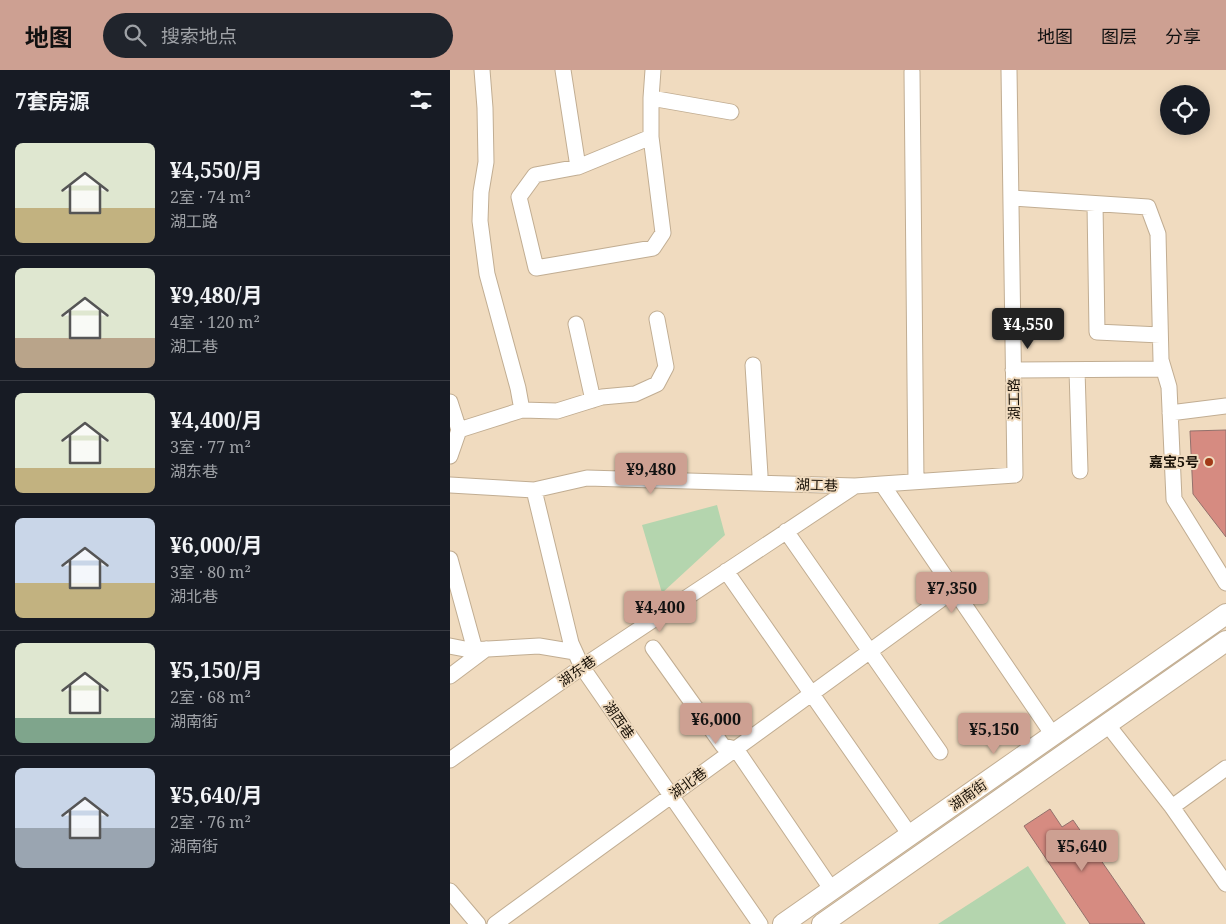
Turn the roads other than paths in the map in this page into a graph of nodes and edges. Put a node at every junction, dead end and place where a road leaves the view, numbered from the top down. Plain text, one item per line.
1 (482, 70) edge
2 (563, 70) edge
3 (653, 70) edge
4 (1009, 70) edge
5 (912, 72) dead end
6 (650, 98) junction
7 (731, 112) dead end
8 (651, 137) junction
9 (578, 167) junction
10 (1011, 198) junction
11 (1095, 204) junction
12 (657, 319) dead end
13 (576, 324) dead end
14 (1160, 335) junction
15 (753, 365) dead end
16 (1163, 369) junction
17 (1013, 370) junction
18 (1078, 370) junction
19 (593, 400) junction
20 (450, 402) edge
21 (1226, 406) edge
22 (522, 410) junction
23 (1170, 413) junction
24 (459, 430) junction
25 (450, 456) edge
26 (1080, 470) dead end
27 (760, 475) dead end
28 (916, 482) junction
29 (882, 484) junction
30 (450, 485) edge
31 (855, 486) junction
32 (534, 490) junction
33 (786, 531) junction
34 (450, 559) edge
35 (726, 571) junction
36 (1226, 583) edge
37 (954, 590) junction
38 (1226, 614) edge
39 (1226, 641) edge
40 (450, 646) edge
41 (653, 648) dead end
42 (481, 649) junction
43 (870, 651) junction
44 (575, 652) junction
45 (582, 667) junction
46 (450, 676) edge
47 (812, 694) junction
48 (1107, 724) junction
49 (1053, 735) junction
50 (736, 749) junction
51 (940, 752) dead end
52 (450, 760) edge
53 (1226, 768) edge
54 (671, 796) junction
55 (1172, 807) junction
56 (910, 835) junction
57 (1226, 884) edge
58 (832, 890) junction
59 (450, 891) edge
60 (477, 923) edge
61 (495, 924) edge
62 (760, 924) edge
63 (783, 924) edge
64 (822, 924) edge

1 - 22 street
2 - 9 street
3 - 6 street
4 - 10 street, 湖工路
5 - 28 street
6 - 7 street
6 - 8 street
8 - 9 street
8 - 9 street
10 - 11 street
10 - 17 street, 湖工路
11 - 14 street
11 - 14 street
12 - 19 street
13 - 19 street
14 - 16 street
15 - 27 street
16 - 18 street
16 - 23 street
17 - 18 street
17 - 28 street, 湖工路
18 - 26 street
19 - 22 street
20 - 24 street
21 - 23 street
22 - 24 street
23 - 36 street
24 - 25 street
28 - 29 street, 湖工路
29 - 31 street, 湖工巷
29 - 37 street
30 - 32 street, 湖工巷
31 - 32 street, 湖工巷
31 - 33 street, 湖东巷
32 - 44 street, 湖西巷
33 - 35 street, 湖东巷
33 - 43 street
34 - 42 street
35 - 45 street, 湖东巷
35 - 47 street
37 - 43 street, 湖北巷
37 - 49 street
38 - 49 main road, 湖南街
39 - 48 main road, 湖南街
40 - 42 street
41 - 50 street
42 - 44 street
42 - 46 street
43 - 47 street, 湖北巷
43 - 51 street
44 - 45 street, 湖西巷
45 - 52 street, 湖东巷
45 - 54 street, 湖西巷
47 - 50 street, 湖北巷
47 - 56 street
48 - 55 street
48 - 64 main road, 湖南街
49 - 56 main road, 湖南街
50 - 54 street, 湖北巷
50 - 58 street
53 - 55 street
54 - 61 street, 湖北巷
54 - 62 street, 湖西巷
55 - 57 street
56 - 58 main road, 湖南街
58 - 63 main road, 湖南街
59 - 60 street

